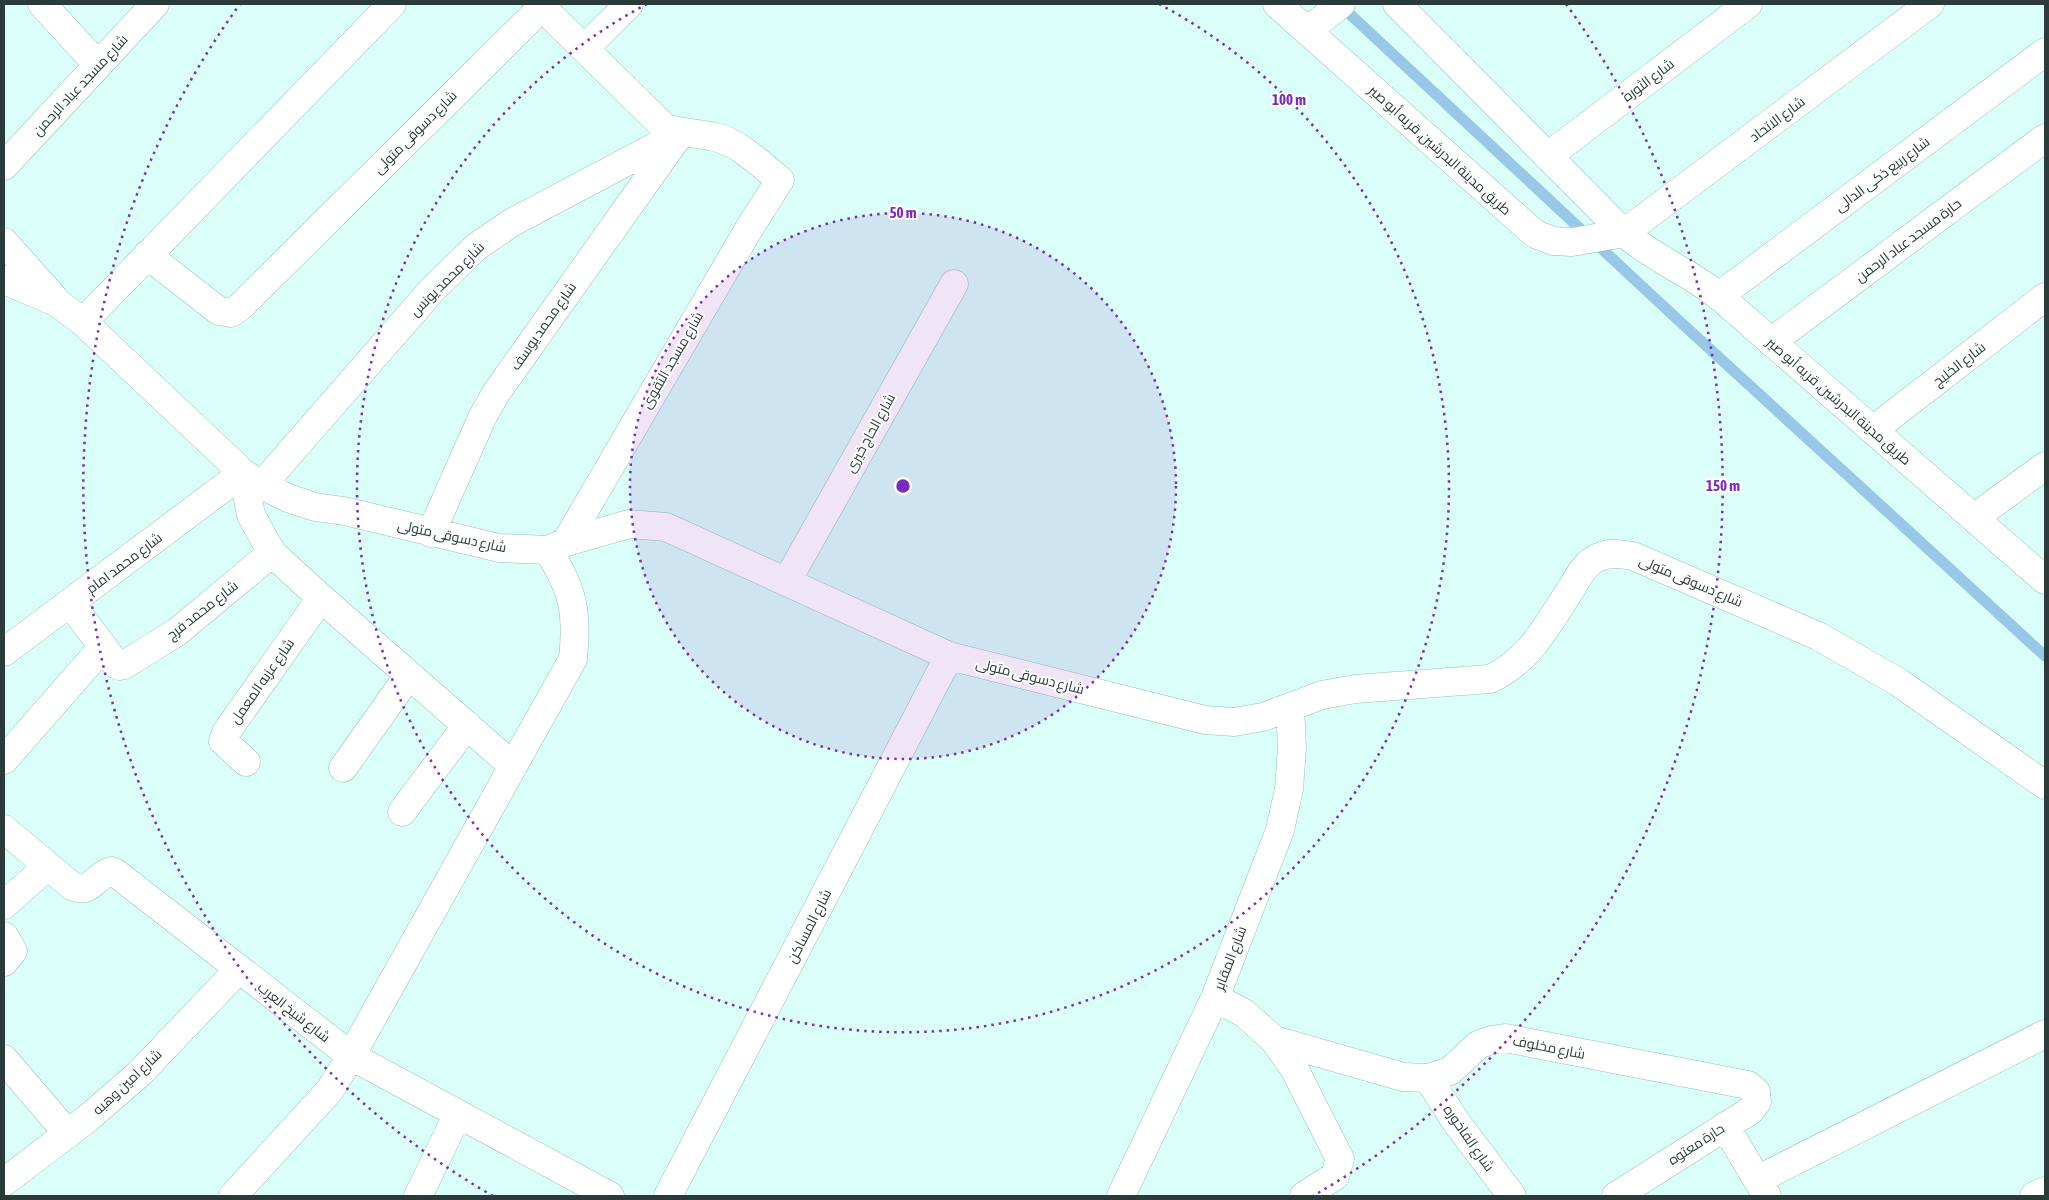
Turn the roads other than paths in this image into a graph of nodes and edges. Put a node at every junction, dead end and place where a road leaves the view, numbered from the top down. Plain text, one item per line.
1 (42, 4) edge
2 (155, 4) edge
3 (392, 4) edge
4 (629, 4) edge
5 (1277, 4) edge
6 (1397, 4) edge
7 (1748, 4) edge
8 (1930, 4) edge
9 (542, 5) edge
10 (1324, 17) edge
11 (585, 48) junction
12 (2045, 52) edge
13 (98, 65) junction
14 (681, 133) junction
15 (2045, 138) edge
16 (1548, 156) junction
17 (4, 166) edge
18 (1612, 236) junction
19 (4, 242) edge
20 (147, 256) junction
21 (4, 280) edge
22 (954, 284) dead end
23 (1719, 296) junction
24 (2045, 297) edge
25 (58, 303) junction
26 (83, 322) junction
27 (1772, 342) junction
28 (1873, 430) junction
29 (2045, 466) edge
30 (252, 480) junction
31 (1974, 518) junction
32 (431, 533) junction
33 (557, 546) junction
34 (272, 553) junction
35 (2045, 580) edge
36 (787, 581) junction
37 (321, 598) junction
38 (70, 603) junction
39 (103, 647) junction
40 (4, 652) edge
41 (949, 656) junction
42 (409, 675) junction
43 (1290, 707) junction
44 (467, 725) junction
45 (4, 760) edge
46 (246, 762) dead end
47 (513, 766) junction
48 (343, 768) dead end
49 (2045, 785) edge
50 (402, 812) dead end
51 (4, 829) edge
52 (48, 866) junction
53 (4, 905) edge
54 (4, 936) edge
55 (4, 962) edge
56 (239, 969) junction
57 (1215, 998) junction
58 (2045, 1034) edge
59 (1274, 1040) junction
60 (351, 1056) junction
61 (4, 1059) edge
62 (1428, 1078) junction
63 (1748, 1085) joint
64 (458, 1114) junction
65 (1725, 1126) junction
66 (68, 1134) junction
67 (4, 1182) edge
68 (1762, 1188) edge
69 (2045, 1190) edge
70 (233, 1196) edge
71 (418, 1196) edge
72 (610, 1196) edge
73 (668, 1196) edge
74 (1121, 1196) edge
75 (1304, 1196) edge
76 (1512, 1196) edge
77 (1616, 1196) edge
78 (2034, 1196) edge

1 - 13 street
2 - 13 street, شارع مسجد عباد الرحمن
3 - 20 street
4 - 11 street
5 - 10 street, طريق مدينة البدرشين, قريه أبو صير
6 - 16 street, طريق مدينة البدرشين, قريه أبو صير
7 - 16 street, شارع الثوره
8 - 18 street, شارع الاتحاد
9 - 11 street
9 - 20 street, شارع دسوقى متولى
10 - 18 street, طريق مدينة البدرشين, قريه أبو صير
11 - 14 street
12 - 23 street, شارع ربيع ذكى الدالى
13 - 17 street, شارع مسجد عباد الرحمن
14 - 30 street, شارع محمد يونس
14 - 32 street, شارع محمد يوسف
14 - 33 street, شارع مسجد التقوى
15 - 27 street, حارة مسجد عباد الرحمن
16 - 18 street, طريق مدينة البدرشين, قريه أبو صير
18 - 23 street, طريق مدينة البدرشين, قريه أبو صير
19 - 25 street
20 - 26 street
21 - 25 street, شارع دسوقى متولى
22 - 36 street, شارع الحاج خيرى
23 - 27 street, طريق مدينة البدرشين, قريه أبو صير
24 - 28 street, شارع الخليج
25 - 26 street, شارع دسوقى متولى
26 - 30 street, شارع دسوقى متولى
27 - 28 street, طريق مدينة البدرشين, قريه أبو صير
28 - 31 street, طريق مدينة البدرشين, قريه أبو صير
29 - 31 street
30 - 32 street, شارع دسوقى متولى
30 - 34 street
30 - 38 street, شارع محمد امام
31 - 35 street, طريق مدينة البدرشين, قريه أبو صير
32 - 33 street, شارع دسوقى متولى
33 - 36 street, شارع دسوقى متولى
33 - 47 street
34 - 37 street
34 - 39 street, شارع محمد فرج
36 - 41 street, شارع دسوقى متولى
37 - 42 street
37 - 46 street, شارع عزبه المعمل
38 - 39 street, شارع محمد فرج
38 - 40 street, شارع محمد امام
39 - 45 street
41 - 43 street, شارع دسوقى متولى
41 - 73 street, شارع المساكن
42 - 44 street
42 - 48 street
43 - 49 street, شارع دسوقى متولى
43 - 57 street, شارع المقابر
44 - 47 street
44 - 50 street
47 - 60 street
51 - 52 street, شارع شيخ العرب
52 - 53 street
52 - 56 street, شارع شيخ العرب
54 - 55 street
56 - 60 street, شارع شيخ العرب
56 - 66 street, شارع امين وهبه
57 - 59 street
57 - 74 street, شارع المقابر
58 - 68 street
59 - 62 street, شارع مخلوف
59 - 75 street
60 - 64 street, شارع شيخ العرب
60 - 70 street
61 - 66 street
62 - 63 street, شارع مخلوف
62 - 76 street, شارع الفاخوره
63 - 65 street, حارة معتوه
64 - 71 street
64 - 72 street, شارع شيخ العرب
65 - 68 street
65 - 77 street, حارة معتوه
66 - 67 street, شارع امين وهبه
69 - 78 street

